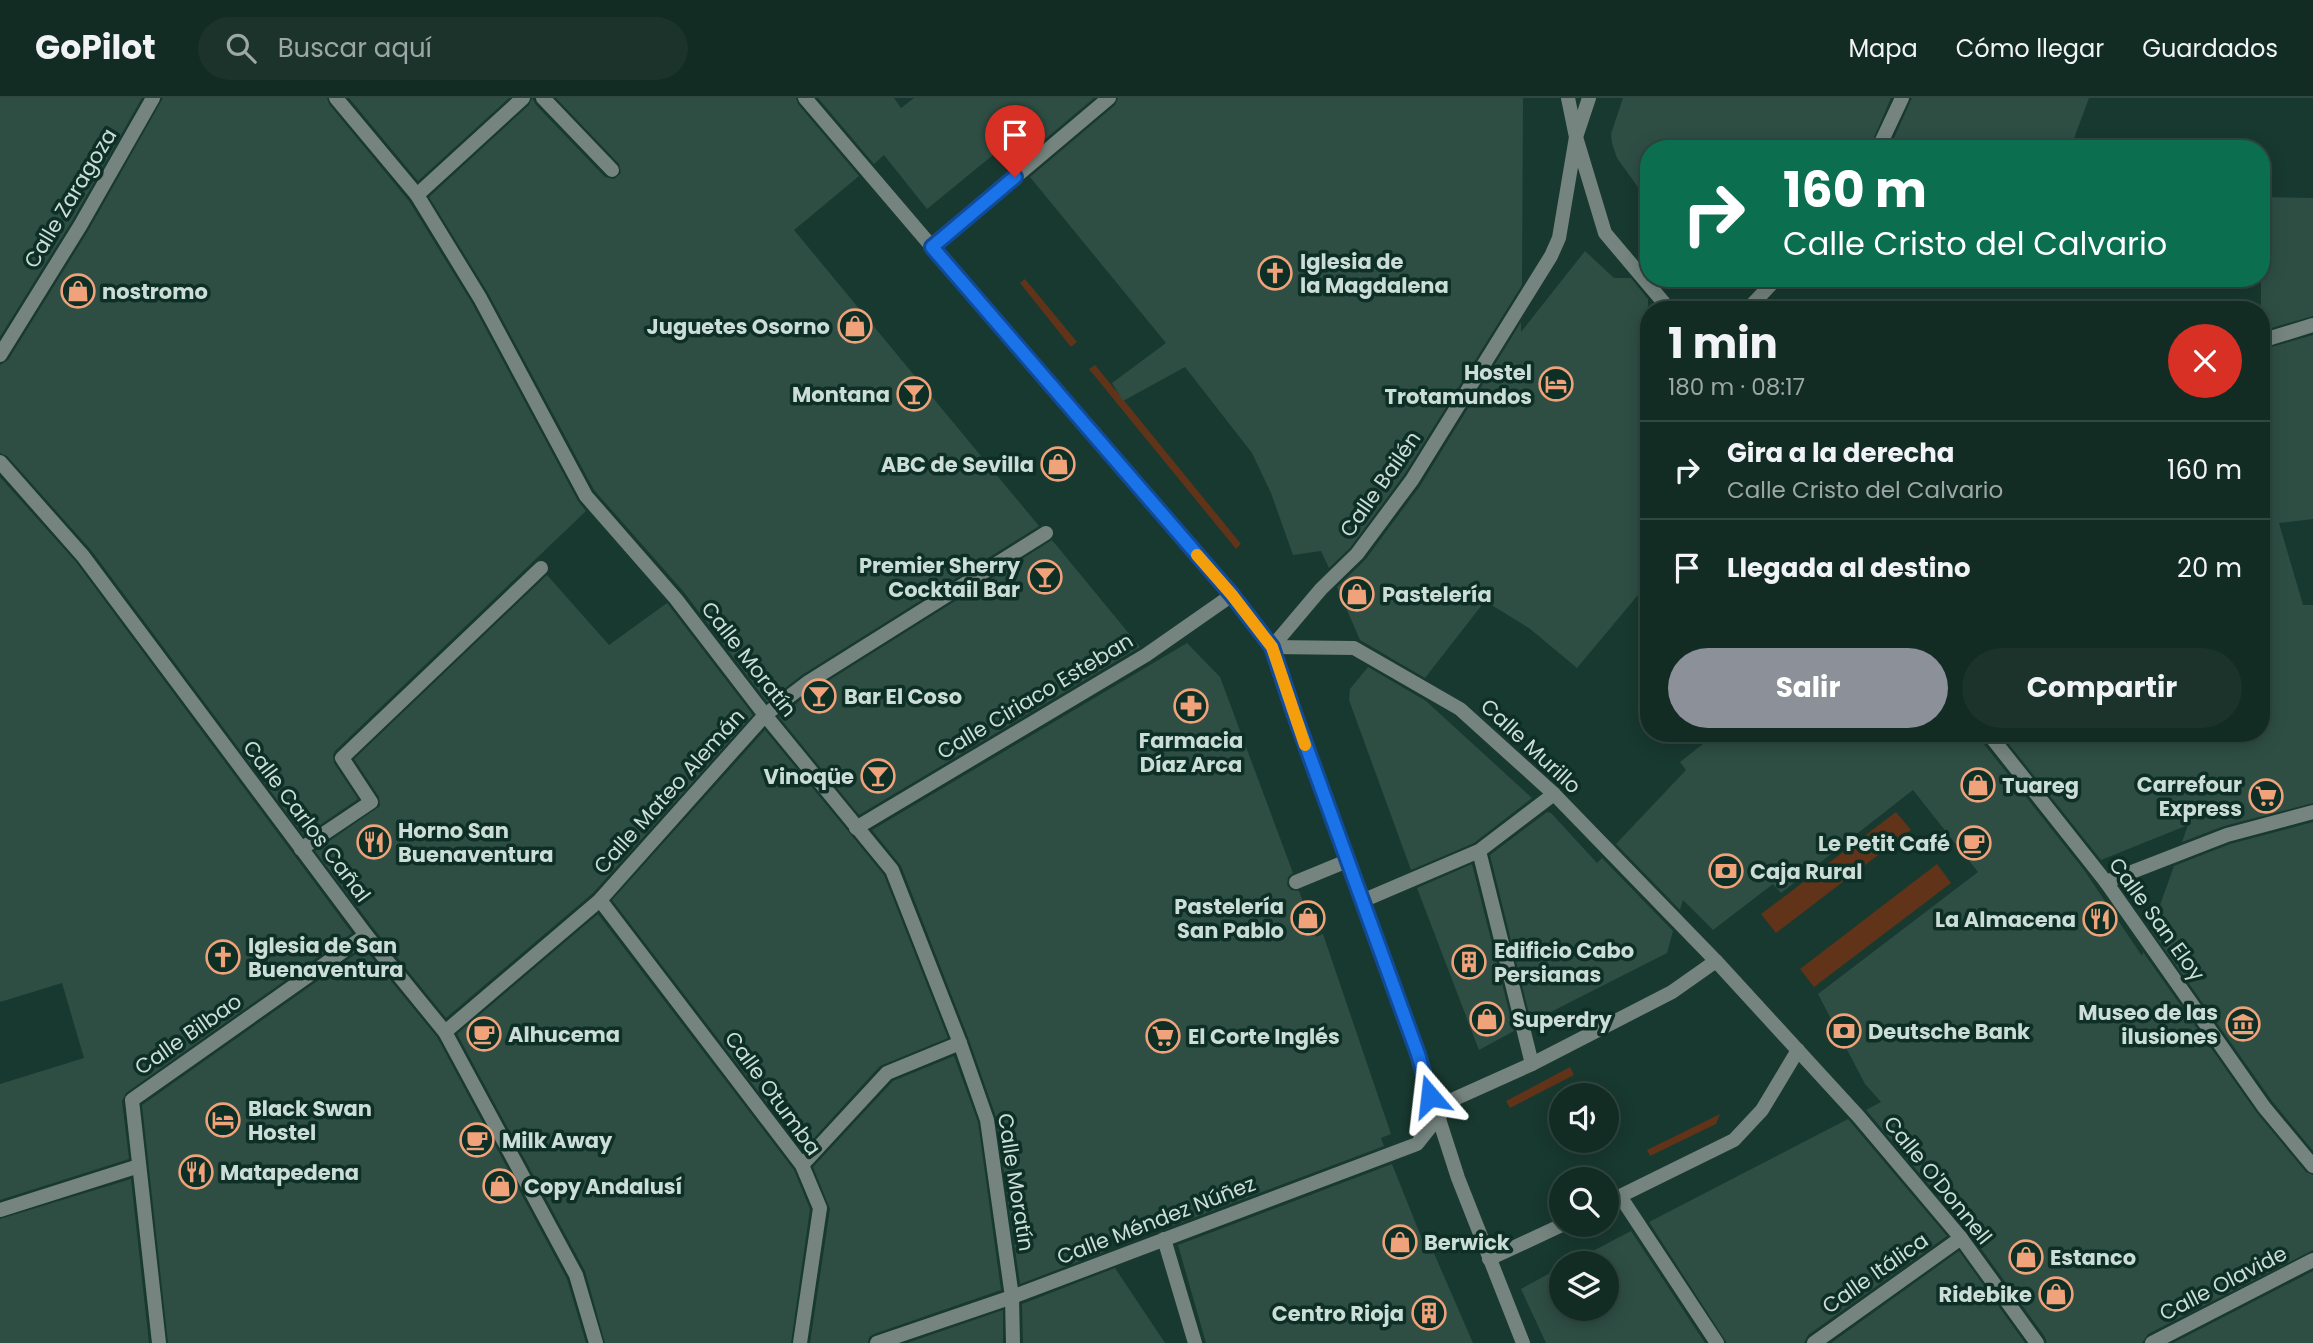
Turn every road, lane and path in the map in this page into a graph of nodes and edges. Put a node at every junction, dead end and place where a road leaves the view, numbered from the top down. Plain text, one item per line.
1 (153, 98) edge
2 (336, 98) edge
3 (523, 98) edge
4 (543, 98) edge
5 (805, 98) edge
6 (1108, 98) edge
7 (1568, 98) edge
8 (1589, 98) edge
9 (1902, 98) edge
10 (1576, 137) junction
11 (1882, 140) edge
12 (612, 170) dead end
13 (417, 195) junction
14 (932, 247) junction
15 (1640, 274) edge
16 (1651, 287) edge
17 (1769, 287) edge
18 (1662, 301) edge
19 (1755, 301) edge
20 (2313, 324) edge
21 (2270, 338) edge
22 (0, 355) edge
23 (0, 462) edge
24 (1046, 533) dead end
25 (541, 568) dead end
26 (1232, 595) junction
27 (1272, 647) junction
28 (765, 715) junction
29 (1993, 742) edge
30 (1554, 794) junction
31 (2313, 812) edge
32 (856, 828) junction
33 (302, 849) junction
34 (1479, 851) junction
35 (1347, 861) junction
36 (1296, 882) dead end
37 (2106, 882) junction
38 (600, 900) junction
39 (1362, 901) junction
40 (366, 935) junction
41 (1716, 961) junction
42 (445, 1032) junction
43 (960, 1043) junction
44 (1798, 1051) junction
45 (1532, 1064) junction
46 (1437, 1117) junction
47 (802, 1164) junction
48 (139, 1166) junction
49 (2313, 1166) edge
50 (1619, 1196) edge
51 (1619, 1207) edge
52 (0, 1210) edge
53 (1549, 1231) edge
54 (1961, 1238) junction
55 (1164, 1239) junction
56 (1489, 1259) junction
57 (2313, 1260) edge
58 (1012, 1297) junction
59 (159, 1343) edge
60 (596, 1343) edge
61 (800, 1343) edge
62 (877, 1343) edge
63 (1013, 1343) edge
64 (1195, 1343) edge
65 (1523, 1343) edge
66 (1717, 1343) edge
67 (1814, 1343) edge
68 (2037, 1343) edge
69 (2152, 1343) edge

1 - 22 street, Calle Zaragoza
2 - 13 street, Calle Moratín
3 - 13 street
4 - 12 street
5 - 14 street
6 - 14 street
7 - 10 street
8 - 10 street, Calle Bailén
9 - 11 street
10 - 15 street
10 - 27 street, Calle Bailén
13 - 28 street, Calle Moratín
14 - 26 street
16 - 18 street
17 - 19 street
20 - 21 street
23 - 33 street, Calle Carlos Cañal
24 - 28 street, Calle Mateo Alemán
25 - 33 street
26 - 27 street
26 - 32 street, Calle Ciriaco Esteban
27 - 30 street, Calle Murillo
27 - 35 street
28 - 32 street, Calle Moratín
28 - 38 street, Calle Mateo Alemán
29 - 37 street, Calle San Eloy
30 - 34 street
30 - 41 street, Calle Murillo
31 - 37 street
32 - 43 street, Calle Moratín
33 - 40 street, Calle Carlos Cañal
34 - 39 street
34 - 45 street
35 - 36 street
35 - 39 street
37 - 49 street, Calle San Eloy
38 - 42 street, Calle Mateo Alemán
38 - 47 street, Calle Otumba
39 - 46 street
40 - 42 street, Calle Carlos Cañal
40 - 48 street, Calle Bilbao
41 - 44 street, Calle Murillo
41 - 45 street, Calle Méndez Núñez
42 - 60 street, Calle Carlos Cañal
43 - 47 street
43 - 58 street, Calle Moratín
44 - 50 street
44 - 54 street, Calle O'Donnell
45 - 46 street, Calle Méndez Núñez
46 - 55 street, Calle Méndez Núñez
46 - 56 street
47 - 61 street, Calle Otumba
48 - 52 street
48 - 59 street, Calle Bilbao
51 - 66 street
53 - 56 street
54 - 67 street, Calle Itálica
54 - 68 street, Calle O'Donnell
55 - 58 street, Calle Méndez Núñez
55 - 64 street
56 - 65 street
57 - 69 street, Calle Olavide
58 - 62 street, Calle Méndez Núñez
58 - 63 street, Calle Moratín

